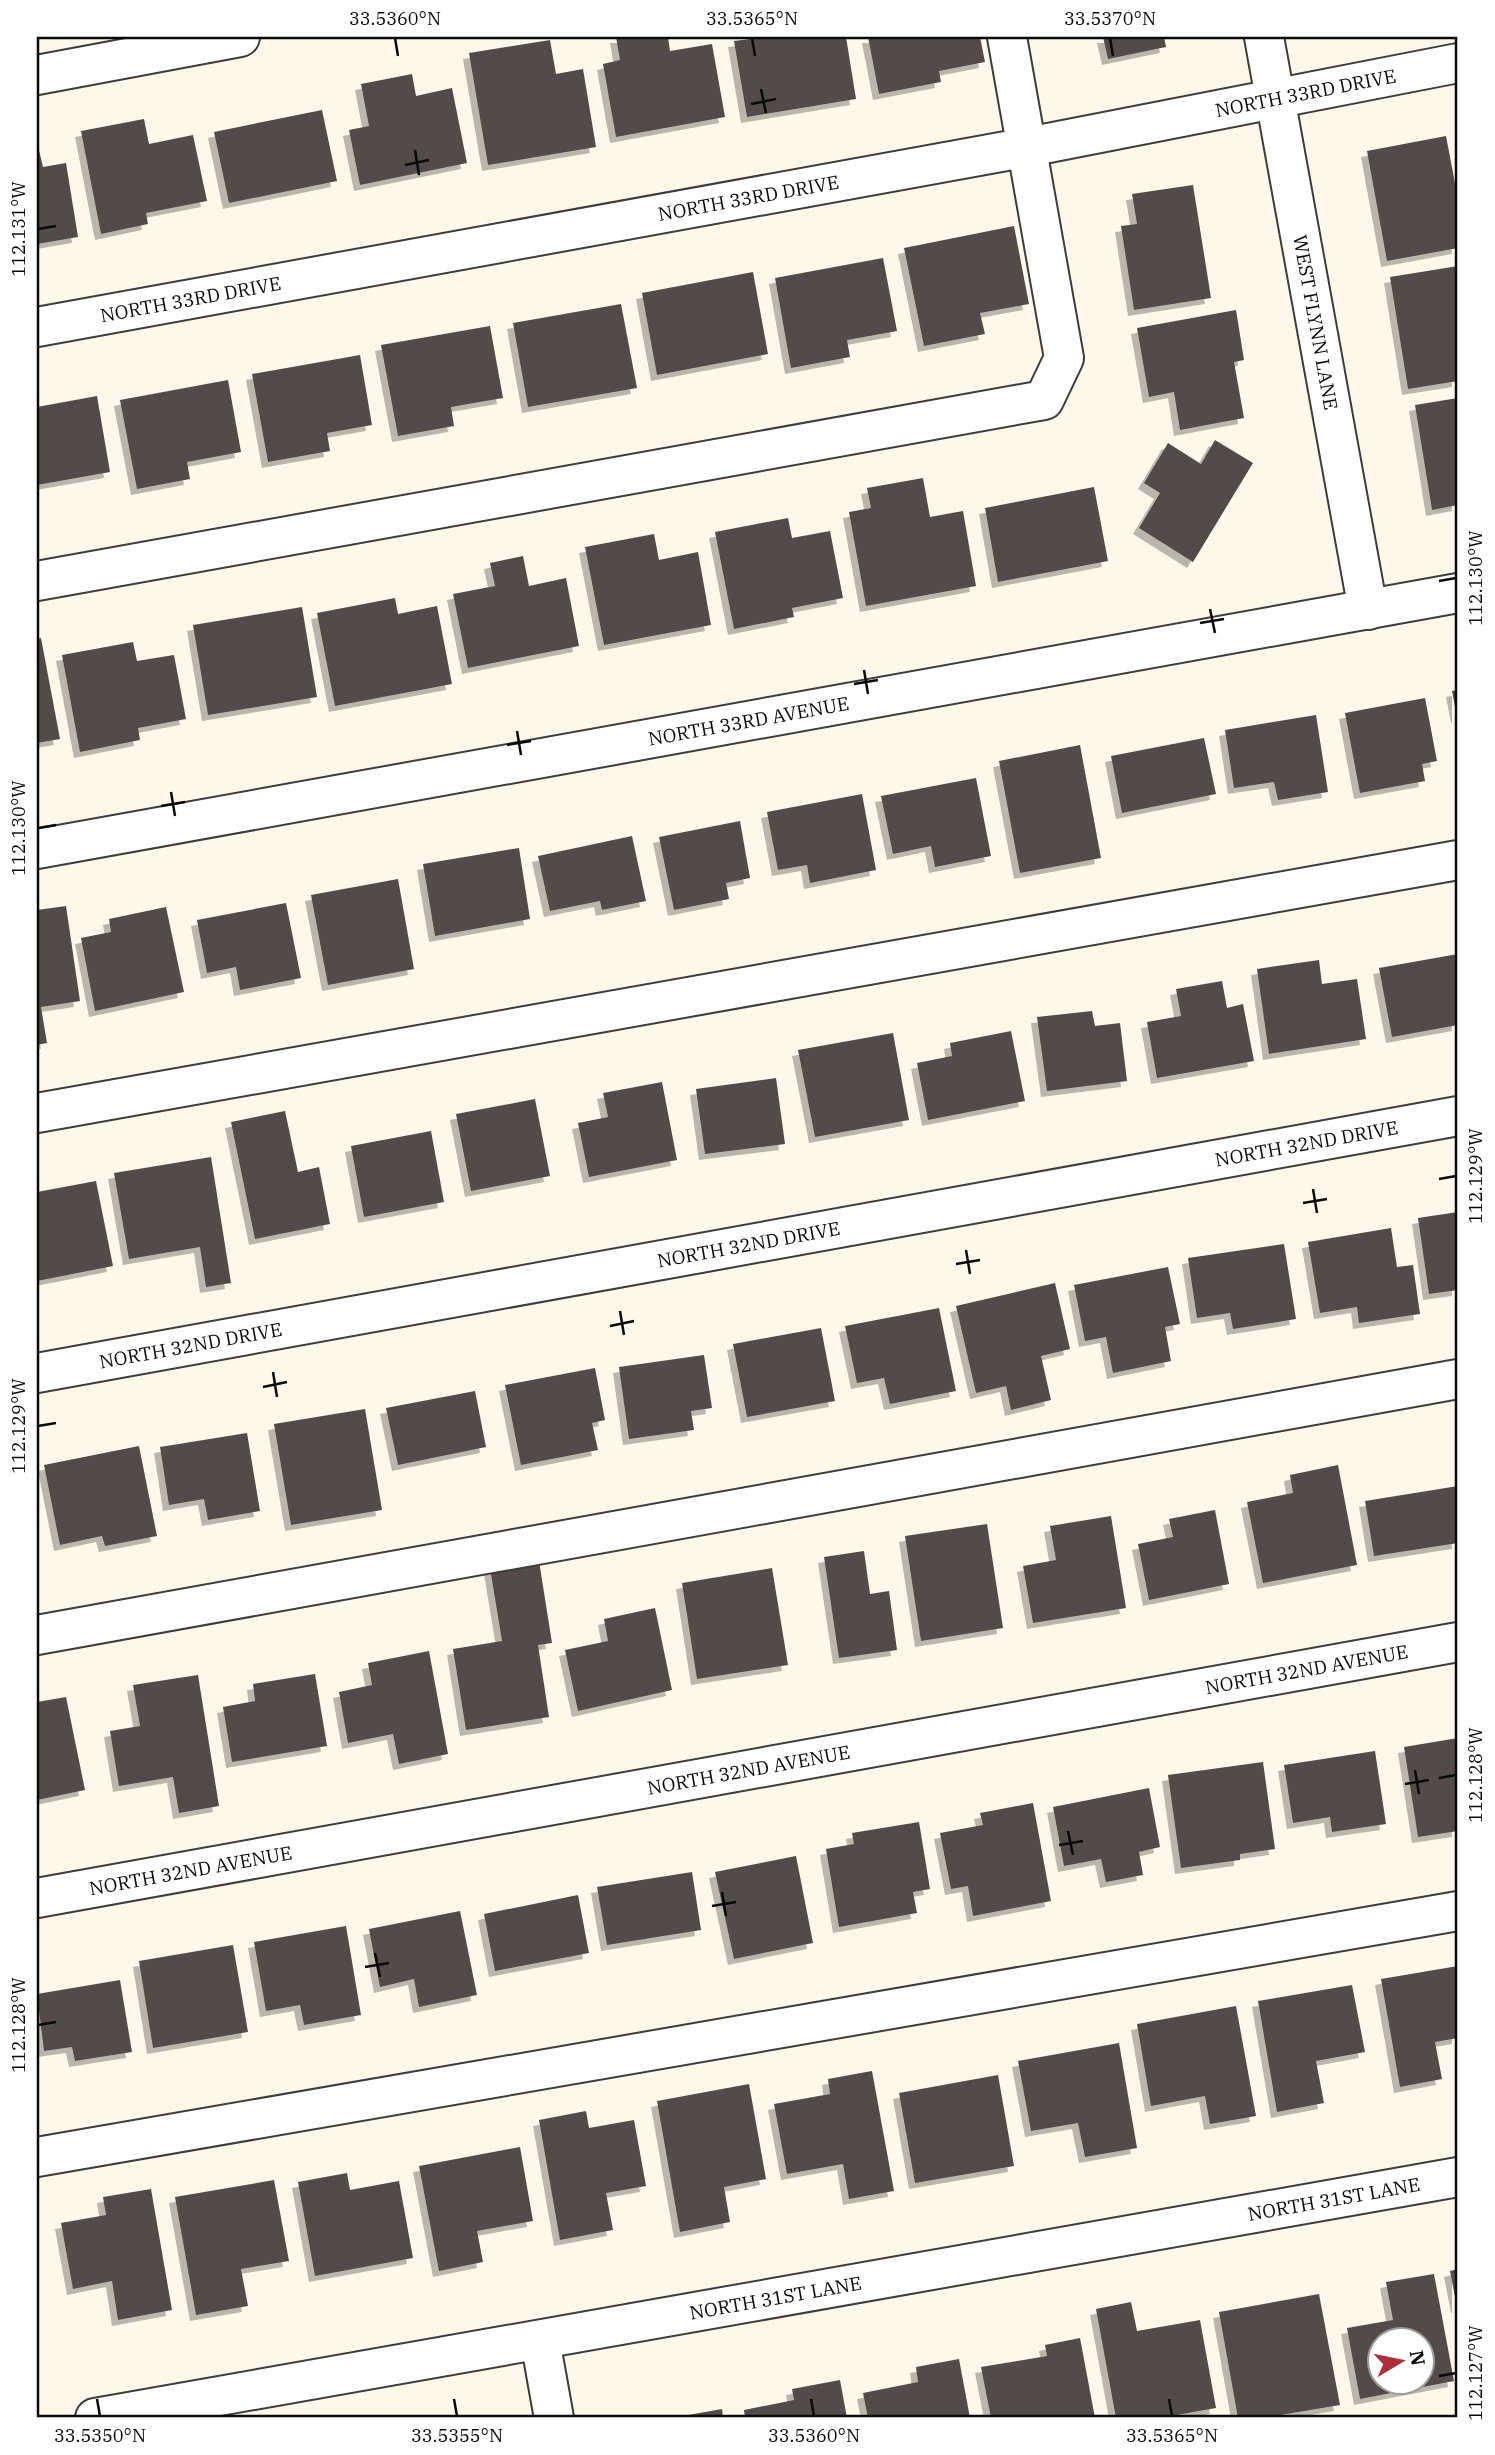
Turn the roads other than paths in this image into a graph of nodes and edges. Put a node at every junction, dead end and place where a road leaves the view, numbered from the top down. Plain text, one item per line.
1 (240, 37) edge
2 (1007, 37) edge
3 (1264, 37) edge
4 (1458, 63) edge
5 (37, 75) edge
6 (1276, 97) junction
7 (1028, 147) junction
8 (37, 327) edge
9 (37, 582) edge
10 (1458, 593) edge
11 (1368, 610) junction
12 (37, 849) edge
13 (1458, 860) edge
14 (37, 1113) edge
15 (1458, 1116) edge
16 (37, 1373) edge
17 (1458, 1379) edge
18 (37, 1635) edge
19 (1458, 1642) edge
20 (37, 1898) edge
21 (1458, 1911) edge
22 (37, 2157) edge
23 (1458, 2177) edge
24 (540, 2340) junction
25 (95, 2418) edge
26 (554, 2418) edge

1 - 5 street
2 - 7 street
3 - 6 street, WEST FLYNN LANE
4 - 6 street, NORTH 33RD DRIVE
6 - 7 street, NORTH 33RD DRIVE
6 - 11 street, WEST FLYNN LANE
7 - 8 street, NORTH 33RD DRIVE
7 - 9 street
10 - 11 street, NORTH 33RD AVENUE
11 - 12 street, NORTH 33RD AVENUE
13 - 14 street
15 - 16 street, NORTH 32ND DRIVE
17 - 18 street
19 - 20 street, NORTH 32ND AVENUE
21 - 22 street
23 - 24 street, NORTH 31ST LANE
24 - 25 street, NORTH 31ST LANE
24 - 26 street

